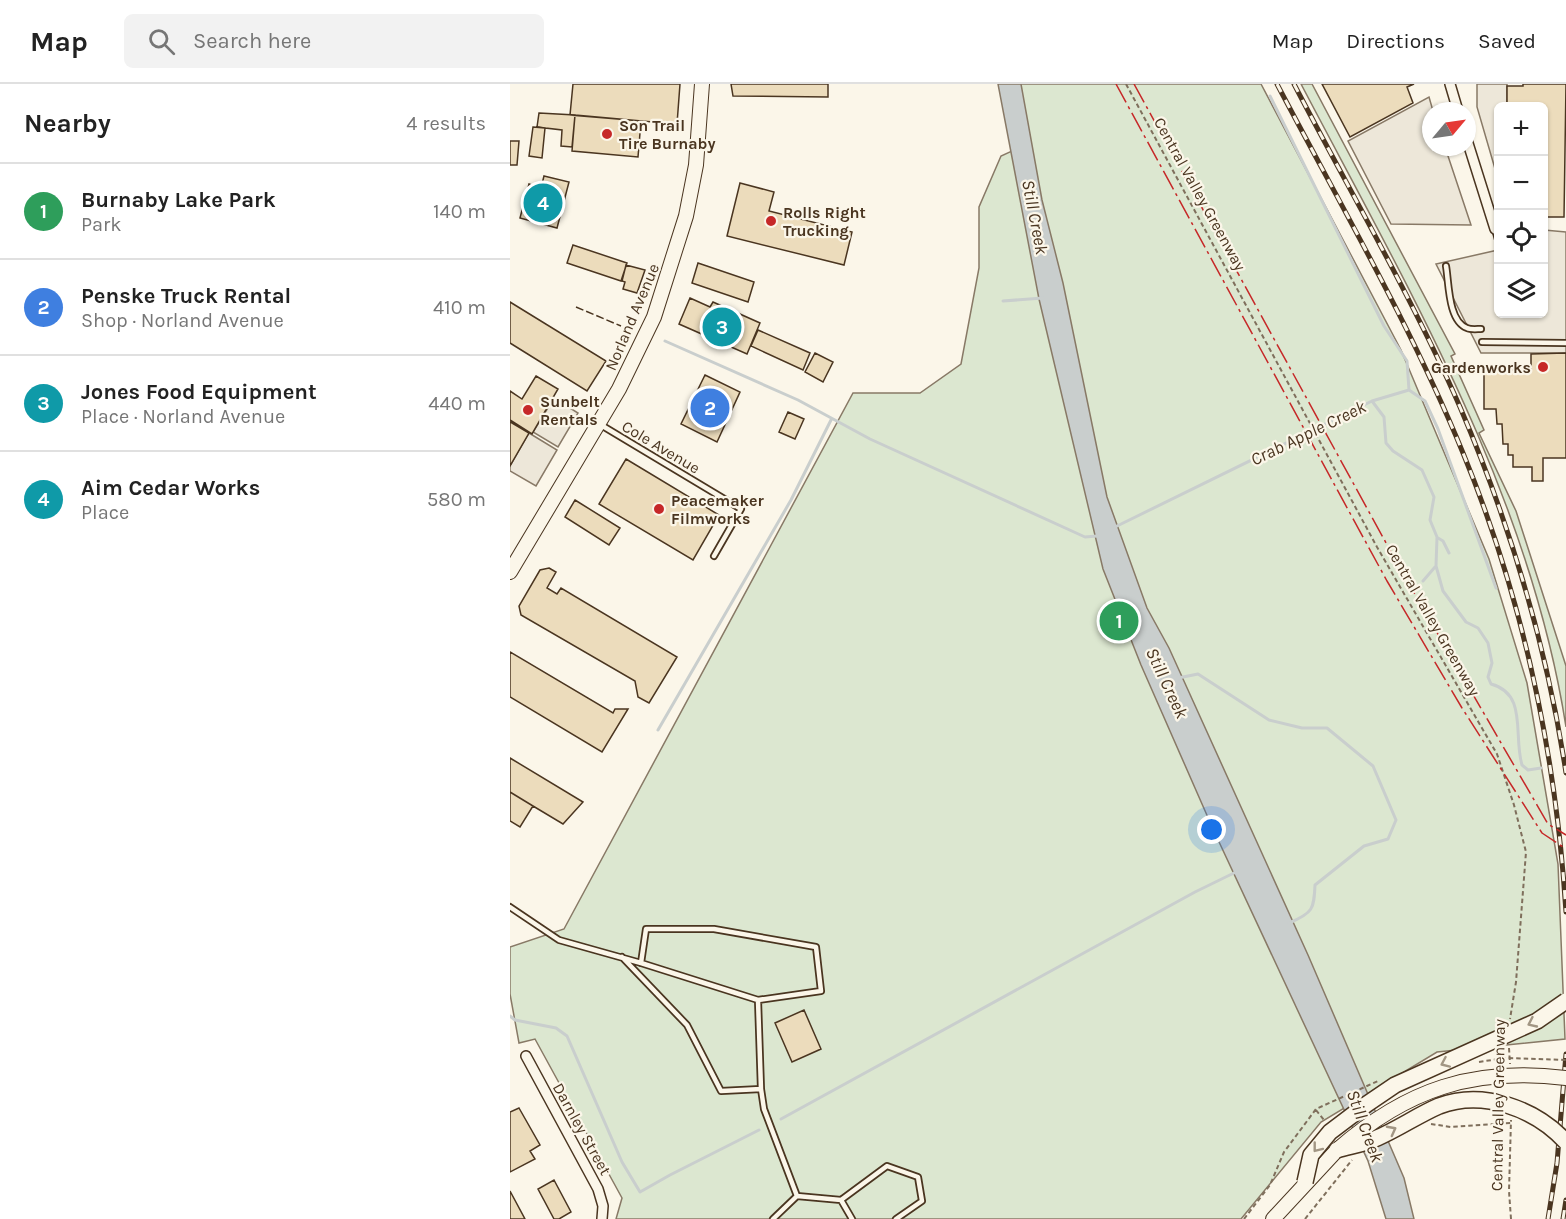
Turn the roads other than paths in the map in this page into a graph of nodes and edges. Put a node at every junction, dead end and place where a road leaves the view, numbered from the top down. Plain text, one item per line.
1 (702, 84) edge
2 (1450, 84) edge
3 (1455, 102) edge
4 (1472, 156) edge
5 (1494, 226) edge
6 (1446, 266) dead end
7 (1481, 329) dead end
8 (1482, 342) dead end
9 (1566, 343) edge
10 (599, 423) junction
11 (714, 556) dead end
12 (510, 572) edge
13 (510, 907) edge
14 (622, 957) junction
15 (641, 963) junction
16 (758, 1000) junction
17 (1566, 1001) edge
18 (526, 1056) dead end
19 (1566, 1078) edge
20 (761, 1089) junction
21 (1566, 1142) edge
22 (1337, 1150) junction
23 (1305, 1182) junction
24 (797, 1196) junction
25 (841, 1200) junction
26 (602, 1219) edge
27 (773, 1219) edge
28 (852, 1219) edge
29 (896, 1219) edge
30 (1273, 1219) edge

1 - 10 street, Norland Avenue
2 - 3 street
4 - 5 street
6 - 7 lane
8 - 9 lane
10 - 11 lane, Cole Avenue
10 - 12 street, Norland Avenue
13 - 14 lane
14 - 15 lane
14 - 20 lane
15 - 16 lane
15 - 16 lane
16 - 20 lane
17 -> 23 main road, bridge
18 - 26 street, Darnley Street
19 - 22 street, bridge
20 - 24 lane
22 -> 21 main road, bridge
22 - 23 street
23 - 30 street
24 - 25 lane
24 - 27 lane
25 - 28 lane
25 - 29 lane

